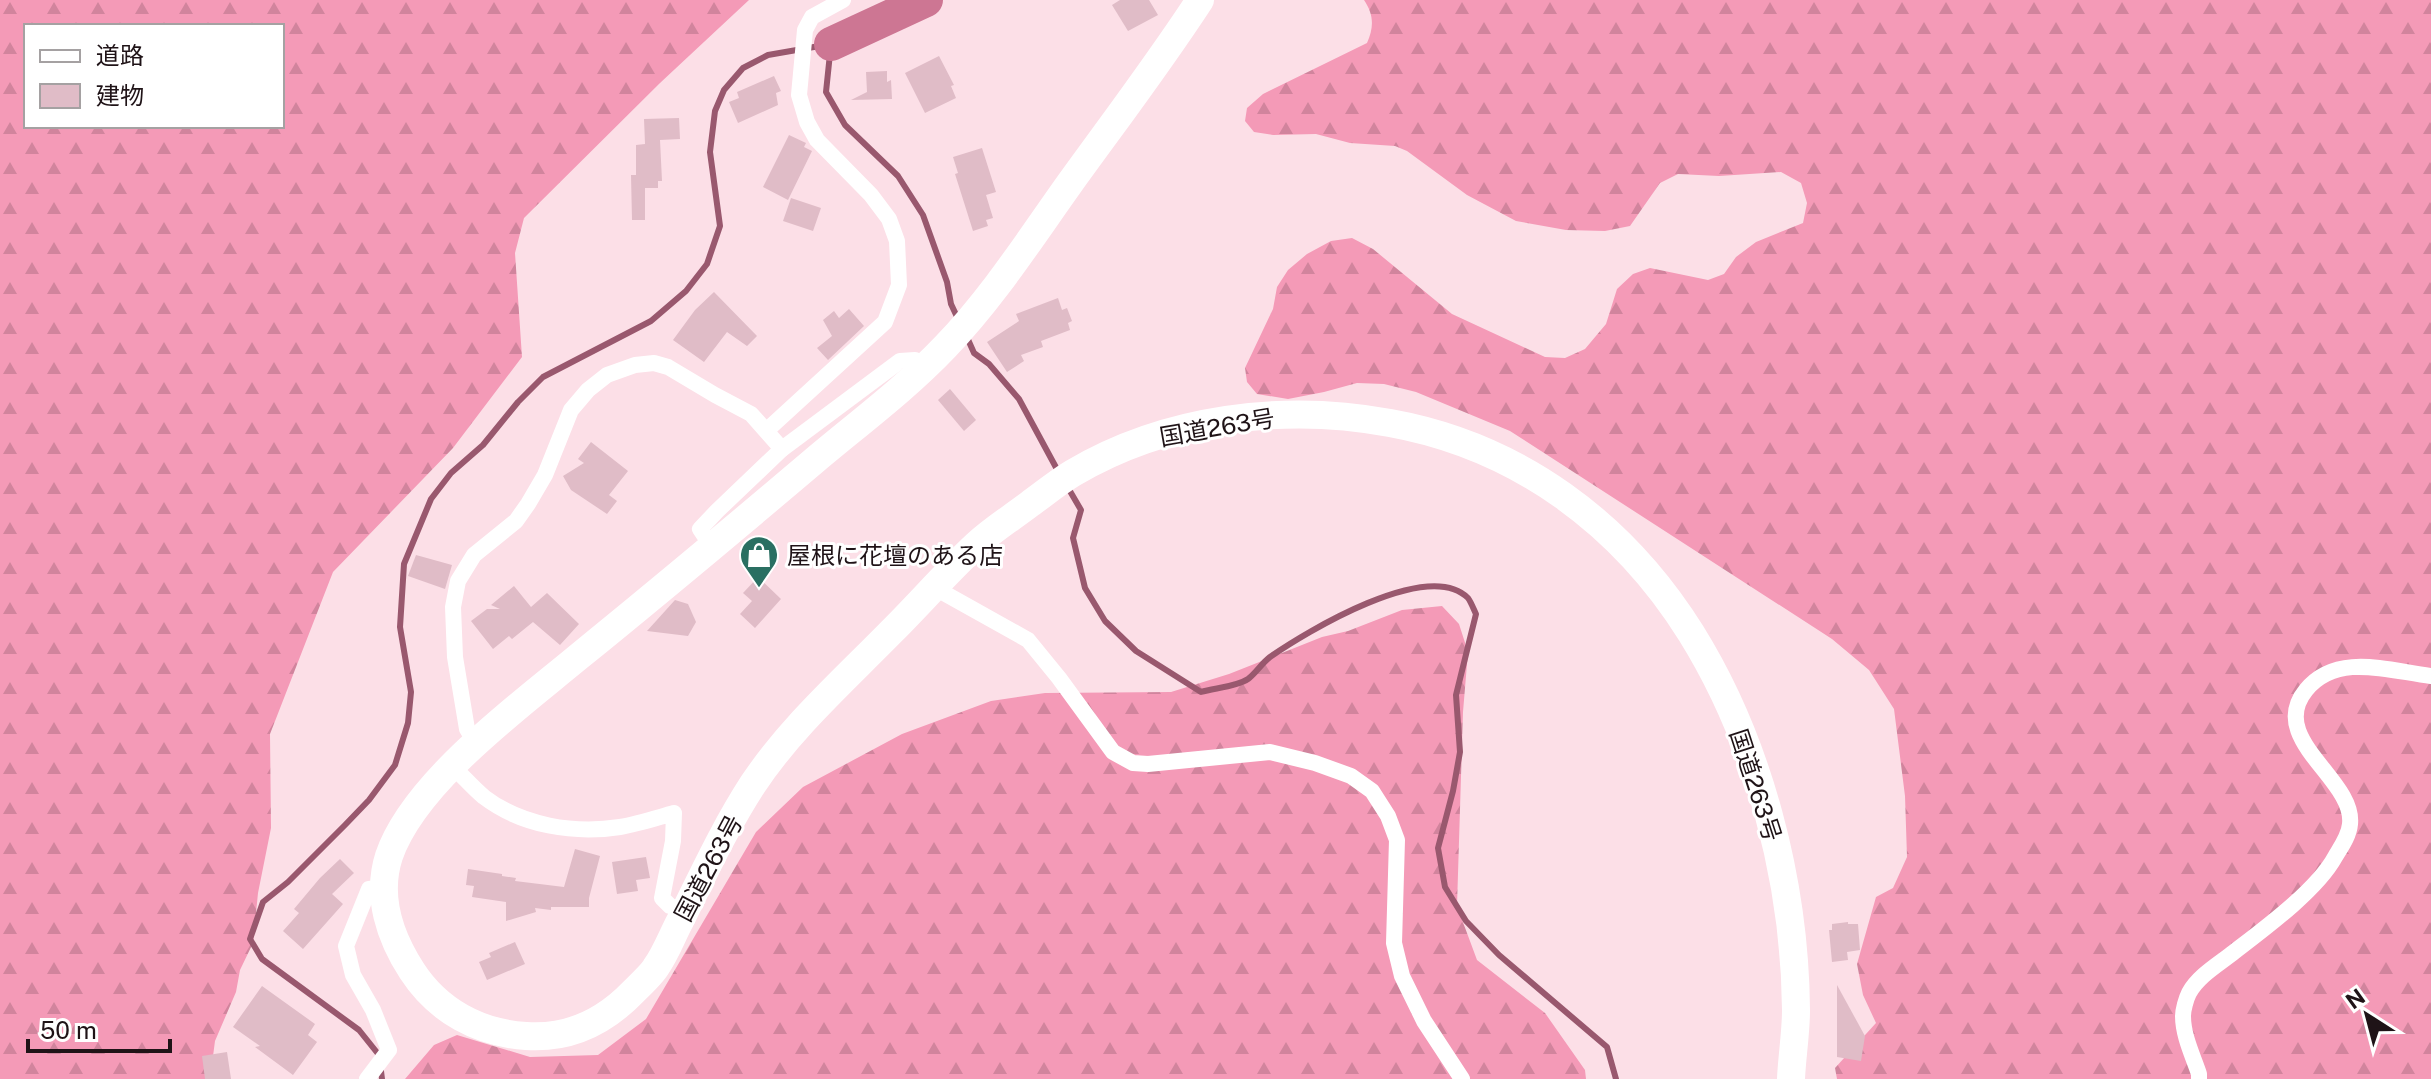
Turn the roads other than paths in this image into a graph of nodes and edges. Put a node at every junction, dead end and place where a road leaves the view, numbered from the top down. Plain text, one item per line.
1 (843, 0) edge
2 (1200, 0) edge
3 (932, 360) junction
4 (767, 430) junction
5 (782, 449) junction
6 (712, 547) junction
7 (935, 588) junction
8 (2431, 676) edge
9 (476, 744) junction
10 (453, 767) junction
11 (384, 887) junction
12 (685, 911) junction
13 (368, 1078) edge
14 (1462, 1079) edge
15 (1791, 1079) edge
16 (2199, 1079) edge

1 - 4 street
2 - 3 highway, 国道263号
3 - 5 street
3 - 6 highway, 国道263号
4 - 5 street
4 - 9 street
5 - 6 street
6 - 9 highway, 国道263号
7 - 12 highway, 国道263号
7 - 14 street
7 - 15 highway, 国道263号
8 - 16 street
9 - 10 highway, 国道263号
10 - 11 highway, 国道263号
10 - 12 street
11 - 12 highway, 国道263号
11 - 13 street

